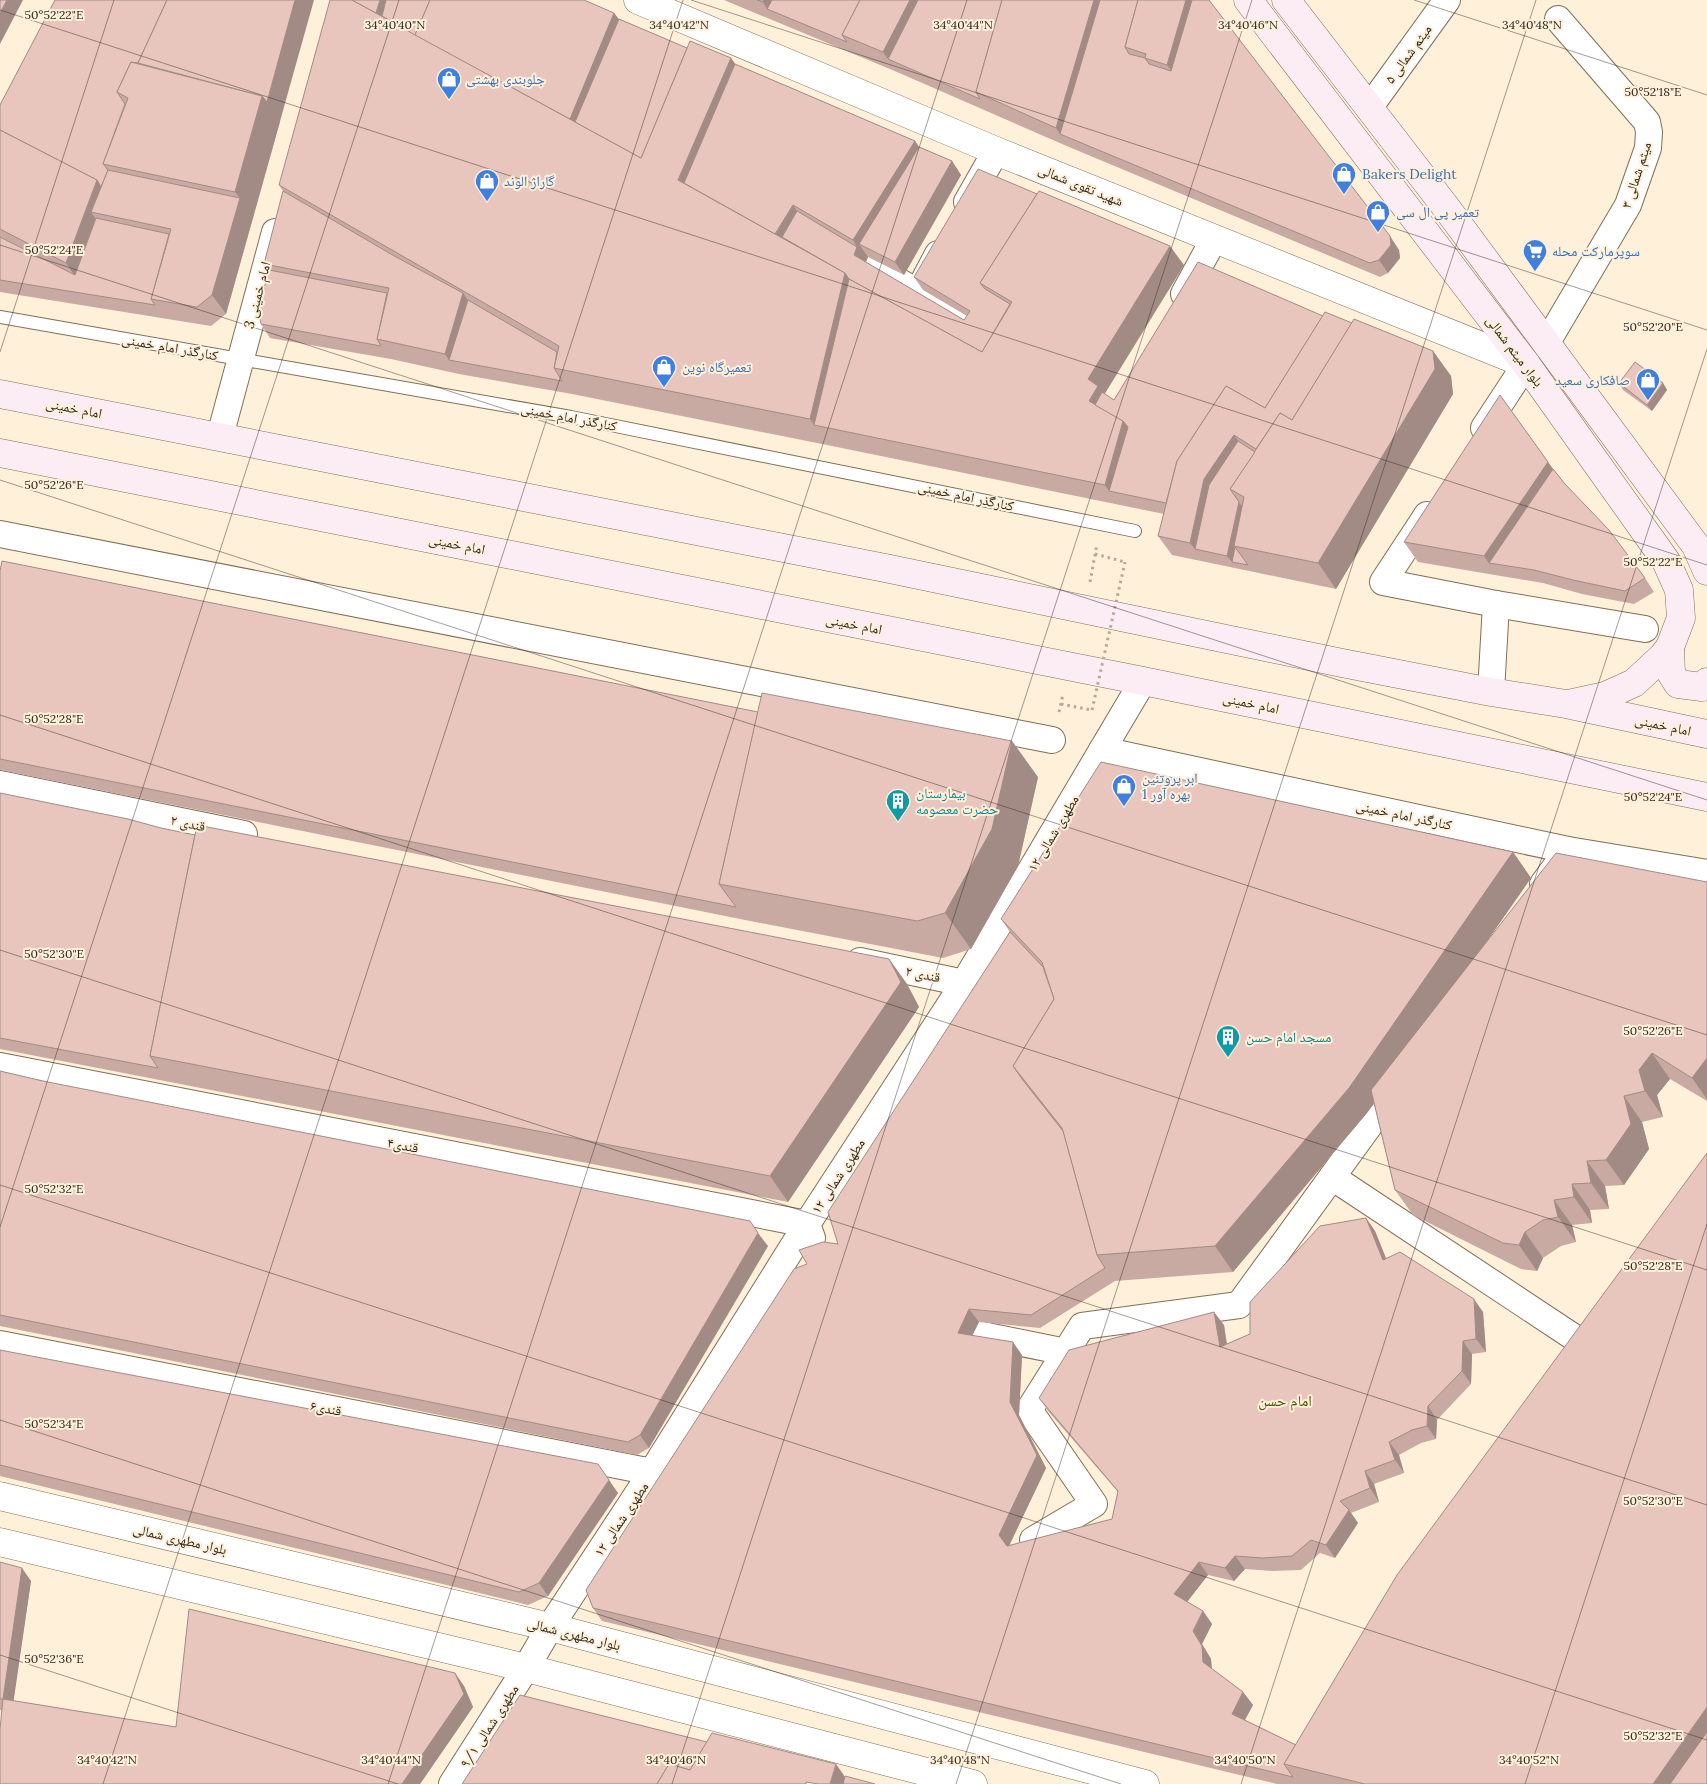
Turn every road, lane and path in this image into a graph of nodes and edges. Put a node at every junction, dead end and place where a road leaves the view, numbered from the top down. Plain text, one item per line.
1 (638, 0) edge
2 (1248, 0) edge
3 (1286, 0) edge
4 (1447, 0) edge
5 (1558, 19) dead end
6 (1369, 108) junction
7 (996, 151) junction
8 (281, 210) edge
9 (1214, 239) junction
10 (869, 264) edge
11 (918, 292) junction
12 (1172, 315) edge
13 (0, 317) edge
14 (973, 325) edge
15 (1546, 344) junction
16 (240, 360) junction
17 (1526, 364) junction
18 (0, 394) edge
19 (220, 436) junction
20 (1473, 445) edge
21 (0, 453) edge
22 (1441, 493) edge
23 (1101, 524) junction
24 (1135, 531) dead end
25 (0, 534) edge
26 (1095, 554) junction
27 (1706, 563) edge
28 (1496, 604) junction
29 (1085, 610) junction
30 (1645, 629) dead end
31 (1670, 647) junction
32 (1143, 681) junction
33 (1707, 682) edge
34 (1491, 692) junction
35 (1061, 704) dead end
36 (1566, 704) junction
37 (1707, 734) edge
38 (1052, 740) dead end
39 (1102, 750) junction
40 (0, 784) edge
41 (1707, 797) edge
42 (263, 838) edge
43 (1568, 850) junction
44 (1707, 873) edge
45 (1528, 906) edge
46 (838, 957) edge
47 (964, 983) junction
48 (0, 1066) edge
49 (1412, 1066) edge
50 (1332, 1177) junction
51 (807, 1224) junction
52 (819, 1258) edge
53 (913, 1321) edge
54 (1581, 1342) edge
55 (0, 1344) edge
56 (1066, 1352) junction
57 (652, 1472) junction
58 (0, 1496) edge
59 (1033, 1540) edge
60 (0, 1542) edge
61 (550, 1627) junction
62 (526, 1668) junction
63 (452, 1784) edge
64 (973, 1784) edge
65 (1145, 1784) edge

1 - 7 street, شهید تقوی شمالی
2 - 17 main road, بلوار میثم شمالی
3 - 6 main road, بلوار میثم شمالی
4 - 6 street, میثم شمالی ۵
5 - 15 street, میثم شمالی ۳
6 - 15 main road, بلوار میثم شمالی
7 - 9 street, شهید تقوی شمالی
7 - 11 street
8 - 16 street, امام خمینی 3
9 - 12 street
9 - 17 street, شهید تقوی شمالی
10 - 11 street
11 - 14 street
13 - 16 lane, کنارگذر امام خمینی
15 - 27 main road, بلوار میثم شمالی
16 - 19 street, امام خمینی 3
16 - 23 lane, کنارگذر امام خمینی
17 - 20 street
17 - 31 main road, بلوار میثم شمالی
18 - 19 main road, امام خمینی
19 - 29 main road, امام خمینی
21 - 32 main road, امام خمینی
22 - 28 street
23 - 24 lane, کنارگذر امام خمینی
23 - 26 path
25 - 38 street
26 - 29 path
26 - 35 path, bridge
28 - 30 street
28 - 34 street
29 - 34 main road, امام خمینی
31 - 33 main road
31 - 36 main road, بلوار میثم شمالی
32 - 39 street, مطهری شمالی ۱۲
32 - 41 main road, امام خمینی
34 - 36 main road, امام خمینی
36 - 37 main road, امام خمینی
39 - 43 street, کنارگذر امام خمینی
39 - 47 street, مطهری شمالی ۱۲
40 - 42 street, قندی ۲
43 - 44 street, کنارگذر امام خمینی
43 - 45 street
46 - 47 street, قندی ۲
47 - 51 street, مطهری شمالی ۱۲
48 - 51 street, قندی۴
49 - 50 street
50 - 54 street
50 - 56 street
51 - 52 street
51 - 57 street, مطهری شمالی ۱۲
53 - 56 street
55 - 57 street, قندی۶
56 - 59 street
57 - 61 street, مطهری شمالی ۱۲
58 - 61 street, بلوار مطهری شمالی
60 - 62 street
61 - 62 street, مطهری شمالی ۱۲
61 - 65 street, بلوار مطهری شمالی
62 - 63 street, مطهری شمالی ۹/۱
62 - 64 street

